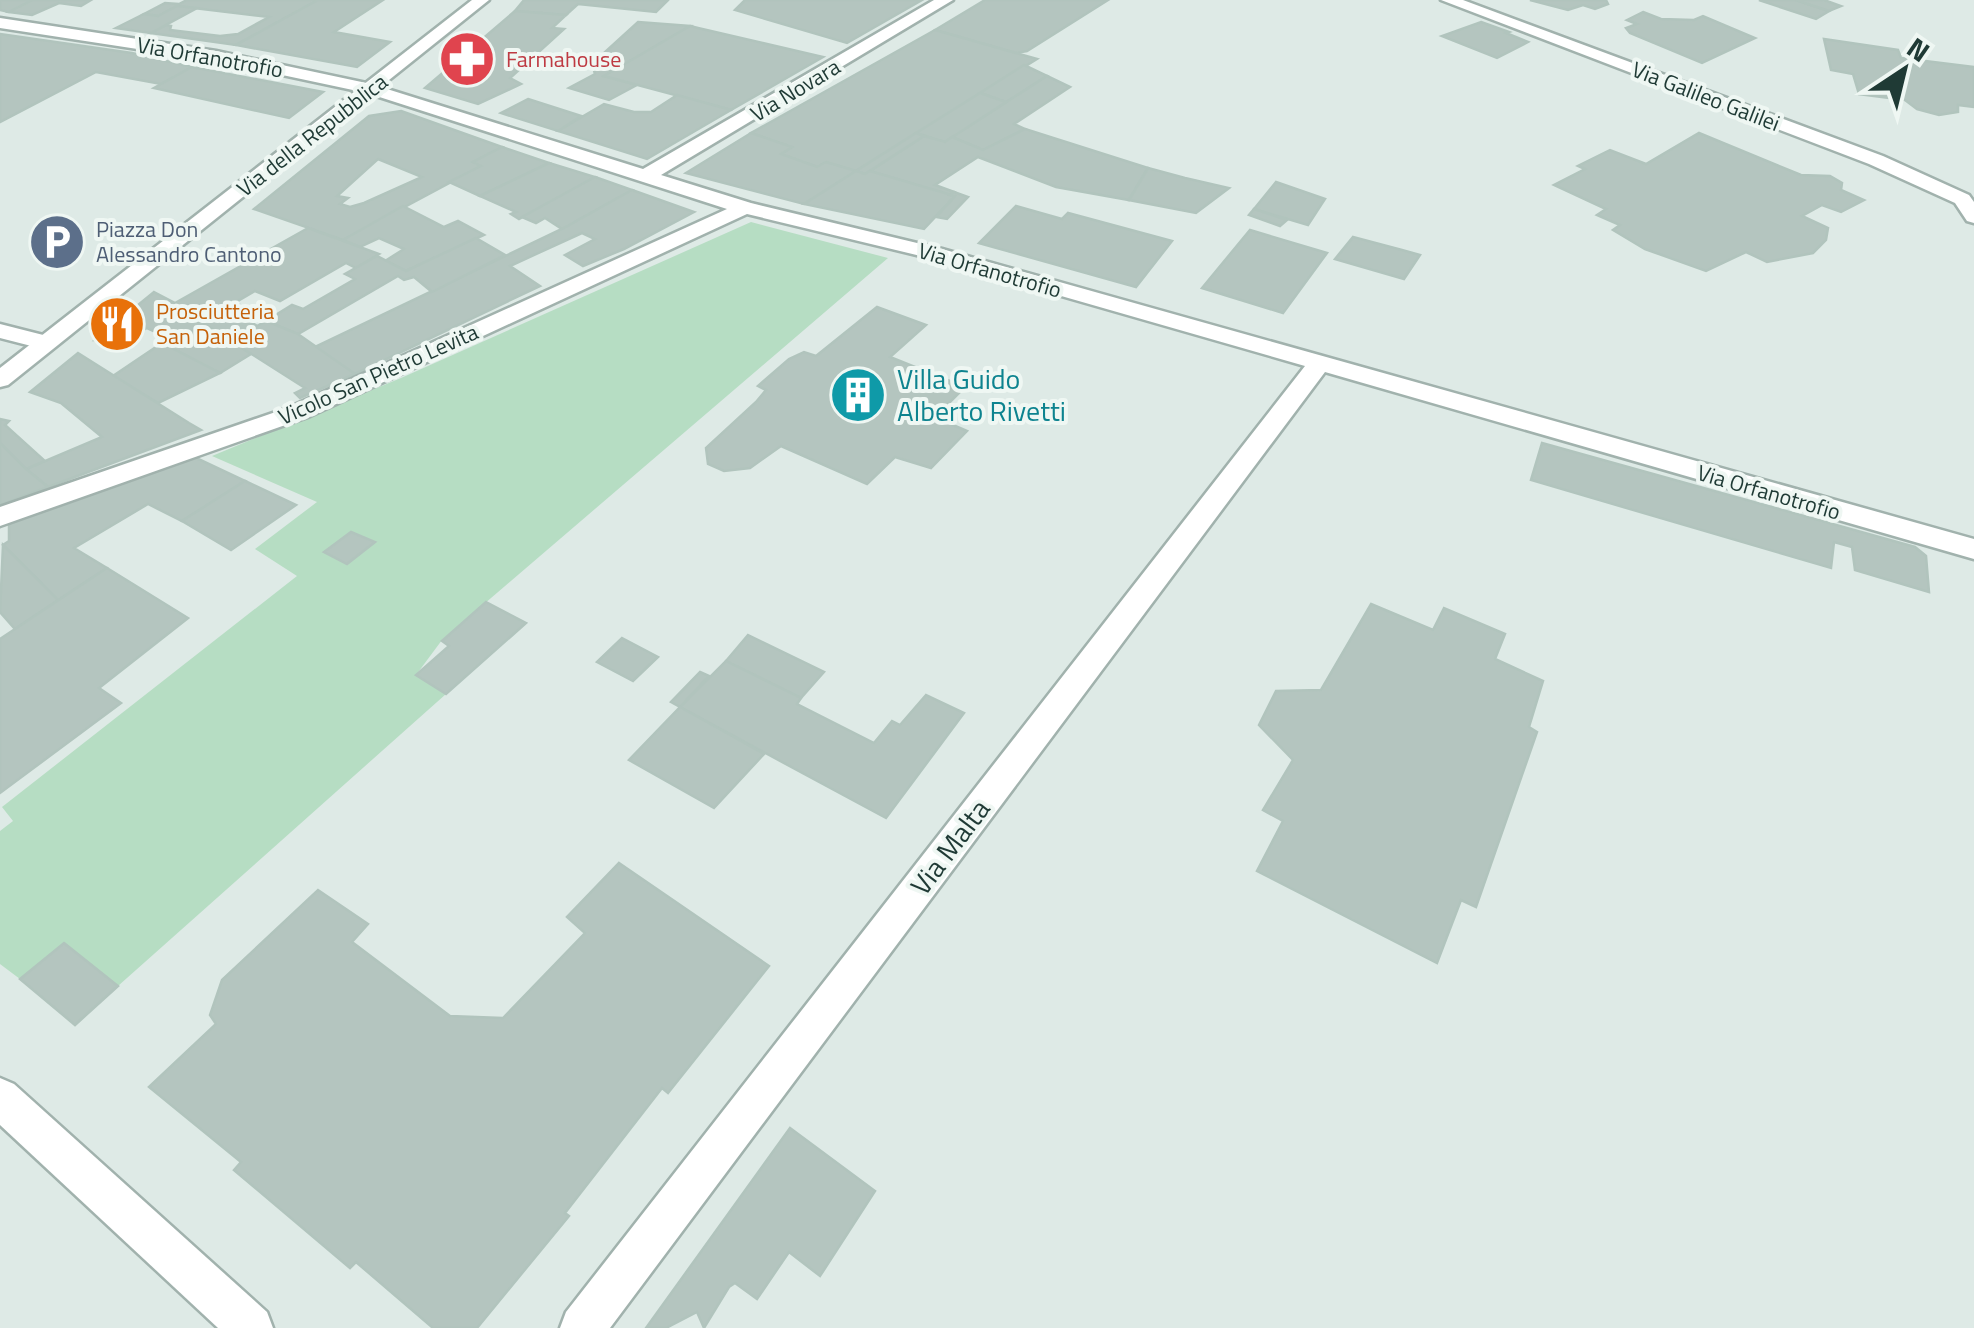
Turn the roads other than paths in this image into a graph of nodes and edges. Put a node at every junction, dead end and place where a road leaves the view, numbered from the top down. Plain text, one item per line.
1 (481, 0) edge
2 (945, 0) edge
3 (1448, 0) edge
4 (0, 22) edge
5 (371, 89) junction
6 (644, 177) junction
7 (745, 208) junction
8 (1974, 217) edge
9 (0, 331) edge
10 (46, 343) junction
11 (1318, 366) junction
12 (0, 380) edge
13 (0, 517) edge
14 (1974, 549) edge
15 (0, 1098) edge
16 (250, 1328) edge
17 (582, 1328) edge

1 - 5 street, Via della Repubblica
2 - 6 street, Via Novara
3 - 8 street, Via Galileo Galilei
4 - 5 street, Via Orfanotrofio
5 - 6 street, Via Orfanotrofio
5 - 10 street, Via della Repubblica
6 - 7 street, Via Orfanotrofio
7 - 11 street, Via Orfanotrofio
7 - 13 street, Vicolo San Pietro Levita
9 - 10 street
10 - 12 street, Via della Repubblica
11 - 14 street, Via Orfanotrofio
11 - 17 street, Via Malta
15 - 16 street

